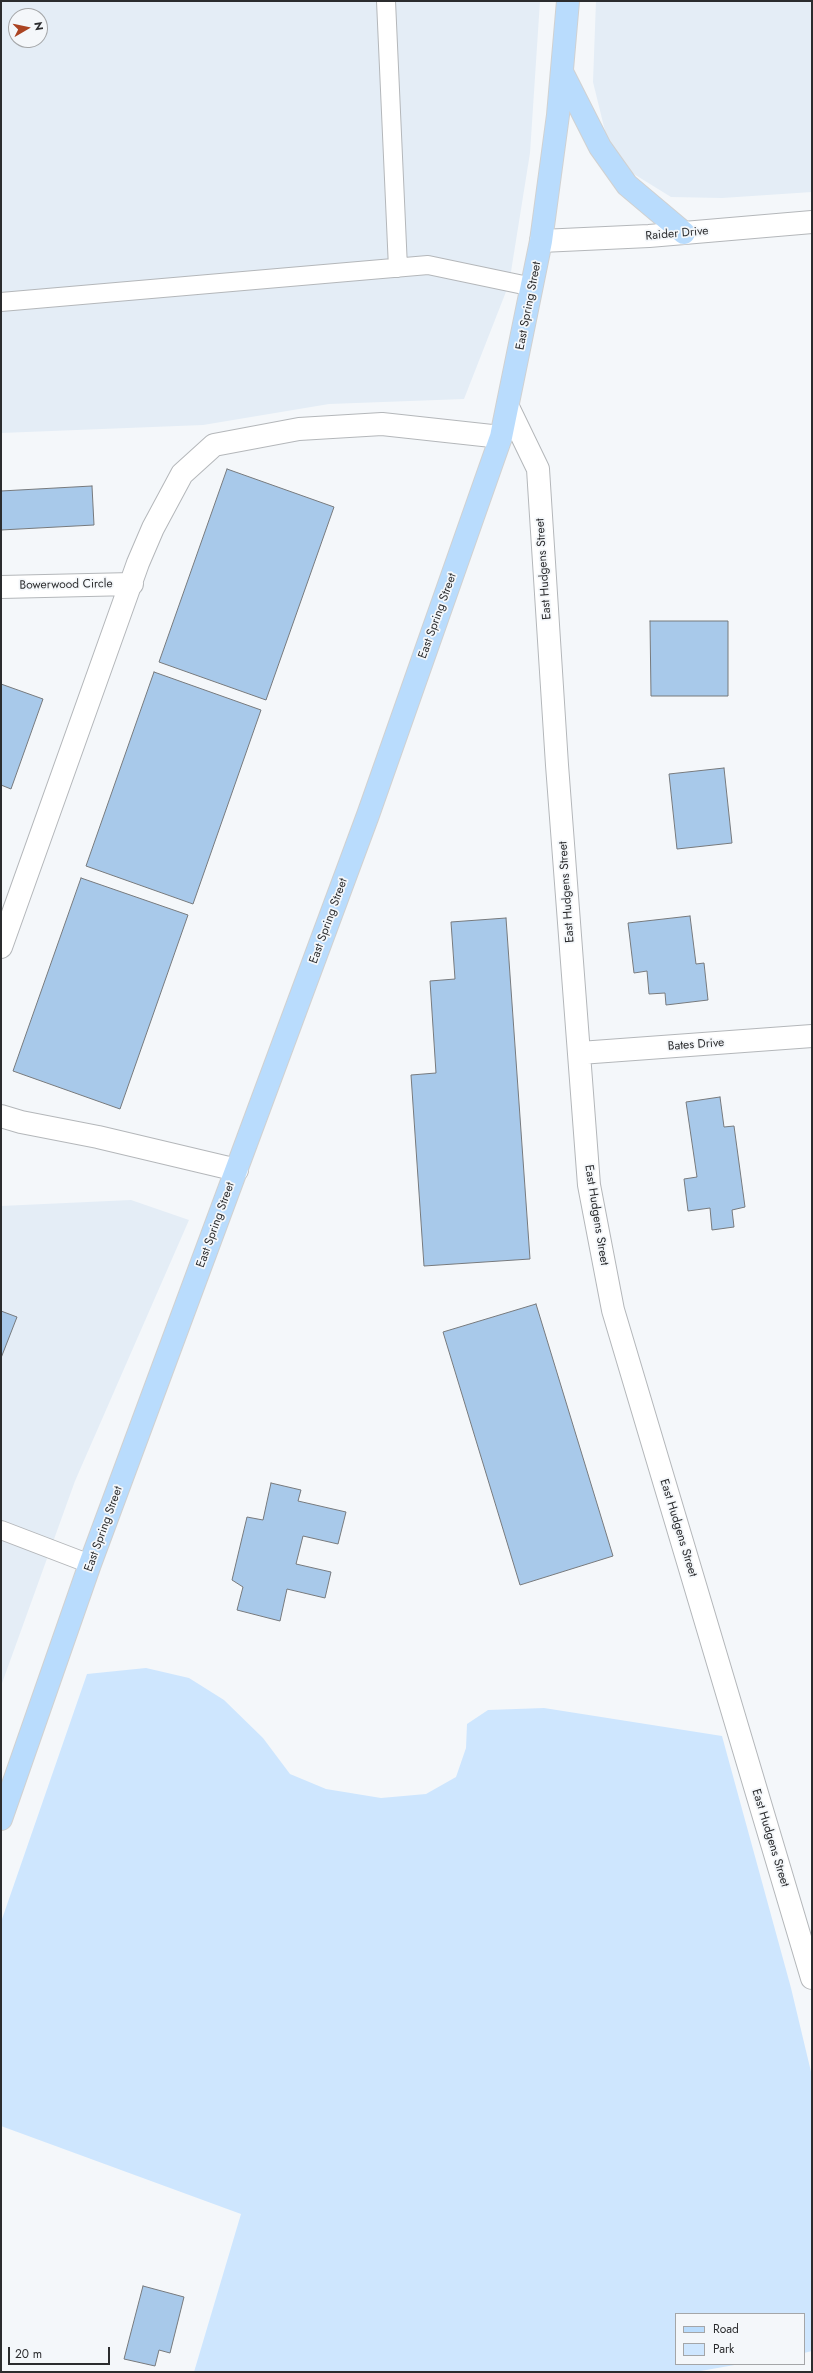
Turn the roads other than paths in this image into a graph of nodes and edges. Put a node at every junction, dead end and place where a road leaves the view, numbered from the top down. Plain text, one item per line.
1 (386, 1) edge
2 (568, 1) edge
3 (562, 72) junction
4 (812, 222) edge
5 (684, 233) junction
6 (541, 241) junction
7 (398, 268) junction
8 (533, 287) junction
9 (1, 302) edge
10 (508, 407) junction
11 (501, 437) junction
12 (132, 584) junction
13 (1, 587) edge
14 (1, 947) edge
15 (812, 1036) edge
16 (580, 1053) junction
17 (1, 1116) edge
18 (236, 1170) junction
19 (1, 1530) edge
20 (90, 1564) junction
21 (1, 1819) edge
22 (812, 1978) edge

1 - 7 lane
2 - 3 main road, East Spring Street
3 - 5 main road
3 - 6 main road, East Spring Street
4 - 5 street, Raider Drive
5 - 6 street, Raider Drive
6 - 8 main road, East Spring Street
7 - 8 lane
7 - 9 lane
8 - 10 main road, East Spring Street
10 - 11 main road, East Spring Street
10 - 16 street, East Hudgens Street
11 - 12 street
11 - 18 main road, East Spring Street
12 - 13 street, Bowerwood Circle
12 - 14 street
15 - 16 street, Bates Drive
16 - 22 street, East Hudgens Street
17 - 18 street
18 - 20 main road, East Spring Street
19 - 20 lane
20 - 21 main road, East Spring Street

